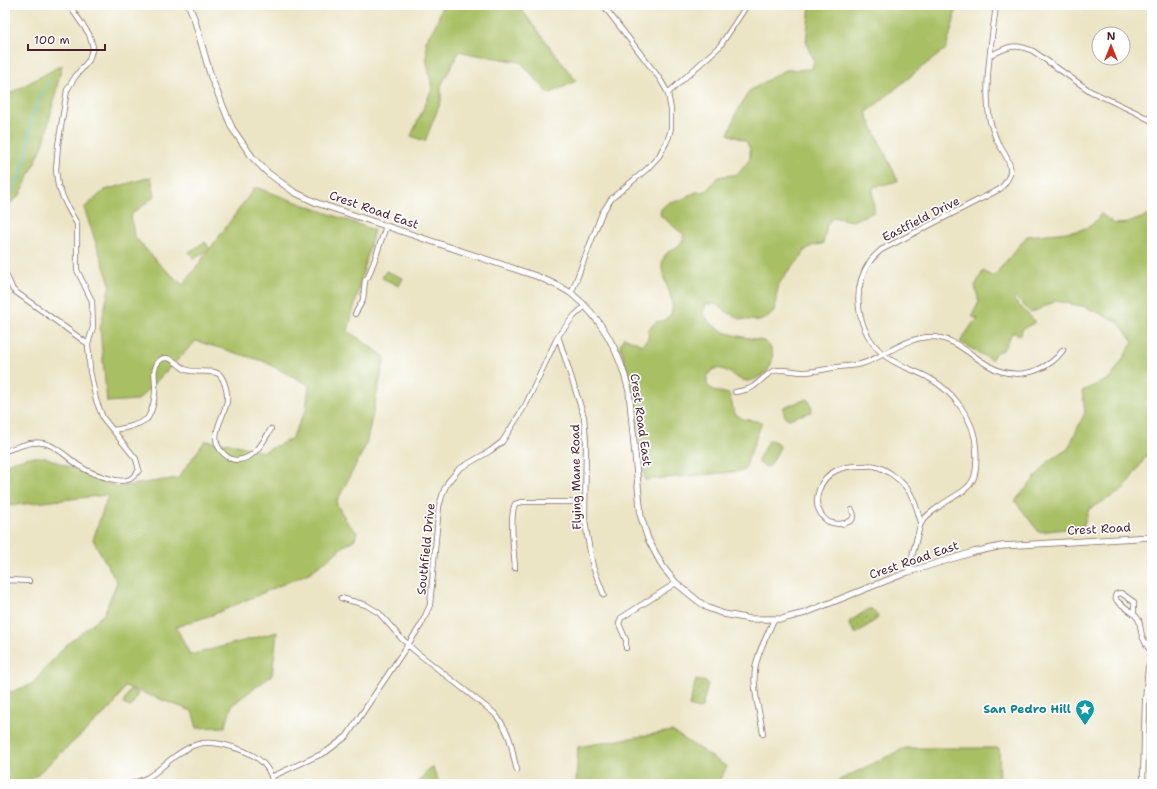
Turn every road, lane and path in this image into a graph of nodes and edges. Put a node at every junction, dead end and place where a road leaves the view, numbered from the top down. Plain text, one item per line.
1 (69, 5) edge
2 (189, 5) edge
3 (603, 5) edge
4 (747, 5) edge
5 (996, 5) edge
6 (990, 56) junction
7 (668, 93) junction
8 (1152, 121) edge
9 (386, 226) junction
10 (5, 272) edge
11 (571, 294) junction
12 (584, 306) junction
13 (355, 314) dead end
14 (558, 336) junction
15 (88, 344) junction
16 (1063, 350) dead end
17 (883, 354) junction
18 (734, 392) dead end
19 (271, 428) dead end
20 (113, 430) junction
21 (5, 451) edge
22 (585, 502) junction
23 (852, 510) dead end
24 (922, 522) junction
25 (1152, 537) edge
26 (1048, 543) joint
27 (515, 568) dead end
28 (908, 572) junction
29 (5, 581) edge
30 (29, 581) dead end
31 (676, 583) junction
32 (604, 595) dead end
33 (341, 598) dead end
34 (1134, 614) junction
35 (774, 619) junction
36 (408, 645) junction
37 (626, 648) dead end
38 (1152, 652) edge
39 (1152, 658) edge
40 (763, 734) dead end
41 (517, 770) dead end
42 (271, 777) junction
43 (136, 783) edge
44 (130, 784) edge
45 (273, 784) edge
46 (1143, 784) edge

1 - 15 street
2 - 9 street, Crest Road East
3 - 7 street
4 - 7 street
5 - 6 street, Eastfield Drive
6 - 8 street
6 - 17 street, Eastfield Drive
7 - 11 street
9 - 11 street, Crest Road East
9 - 13 street
10 - 15 street
11 - 12 street, Crest Road East
12 - 14 street, Southfield Drive
12 - 31 street, Crest Road East
14 - 22 street, Flying Mane Road
14 - 36 street, Southfield Drive
15 - 20 street
16 - 17 street
17 - 18 street
17 - 24 street, Eastfield Drive
19 - 20 street
20 - 21 street
22 - 27 street
22 - 32 street, Flying Mane Road
23 - 24 street
24 - 28 street
25 - 26 street, Crest Road
26 - 28 street, Crest Road East
28 - 35 street, Crest Road East
29 - 30 street
31 - 35 street, Crest Road East
31 - 37 street
33 - 36 street
34 - 34 street
34 - 38 street
35 - 40 street
36 - 41 street
36 - 42 street, Southfield Drive
39 - 46 street
42 - 43 street
42 - 45 street
43 - 44 street

